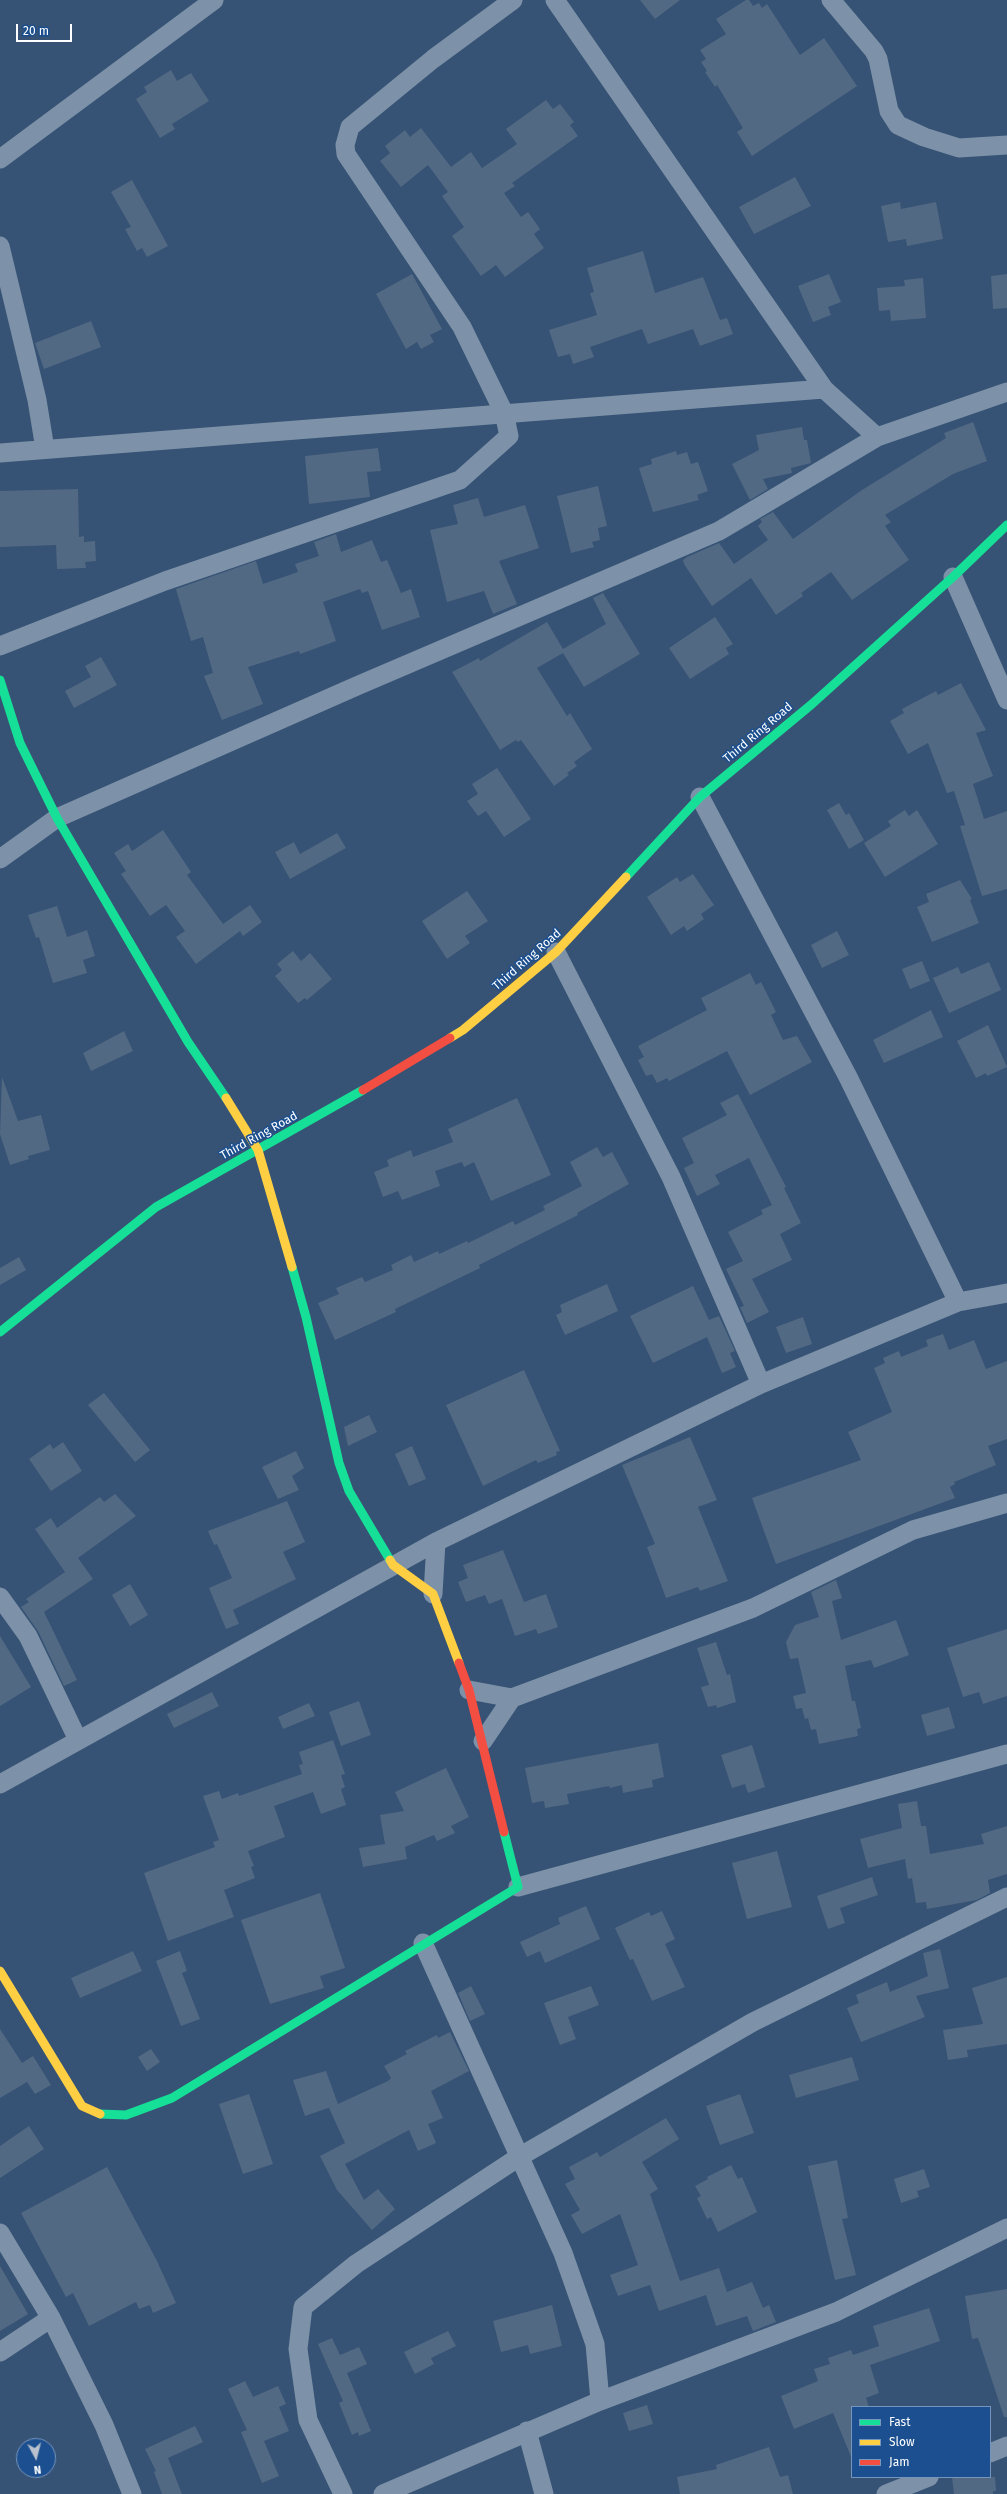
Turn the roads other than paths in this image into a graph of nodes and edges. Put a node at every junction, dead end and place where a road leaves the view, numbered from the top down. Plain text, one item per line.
1 (214, 0) edge
2 (513, 0) edge
3 (555, 0) edge
4 (830, 0) edge
5 (1007, 145) edge
6 (0, 160) edge
7 (0, 246) edge
8 (824, 389) junction
9 (1007, 392) edge
10 (504, 412) junction
11 (876, 437) junction
12 (45, 449) junction
13 (0, 453) edge
14 (1007, 525) edge
15 (953, 577) junction
16 (0, 646) edge
17 (0, 680) edge
18 (1007, 700) edge
19 (700, 797) junction
20 (57, 818) junction
21 (0, 858) edge
22 (556, 952) junction
23 (258, 1150) junction
24 (1007, 1292) edge
25 (958, 1302) junction
26 (0, 1332) edge
27 (761, 1384) junction
28 (1007, 1503) edge
29 (436, 1542) junction
30 (393, 1565) junction
31 (433, 1594) junction
32 (0, 1597) edge
33 (469, 1690) junction
34 (512, 1698) junction
35 (78, 1740) junction
36 (483, 1741) junction
37 (1007, 1754) edge
38 (0, 1784) edge
39 (518, 1887) junction
40 (1007, 1897) edge
41 (423, 1943) junction
42 (0, 1971) edge
43 (519, 2157) junction
44 (1007, 2228) edge
45 (0, 2233) edge
46 (52, 2318) junction
47 (0, 2352) edge
48 (600, 2401) junction
49 (527, 2431) junction
50 (1007, 2446) edge
51 (991, 2453) edge
52 (926, 2478) edge
53 (132, 2494) edge
54 (343, 2494) edge
55 (383, 2494) edge
56 (544, 2494) edge
57 (886, 2494) edge

1 - 6 street
2 - 10 street
3 - 8 street
4 - 5 street
7 - 12 street
8 - 10 street
8 - 11 street
9 - 11 street
10 - 12 street
10 - 16 street
11 - 20 street
12 - 13 street
14 - 15 street, Third Ring Road
15 - 18 street
15 - 19 street, Third Ring Road
17 - 20 street
19 - 22 street, Third Ring Road
19 - 25 street
20 - 21 street
20 - 23 street
22 - 23 street, Third Ring Road
22 - 27 street
23 - 26 street, Third Ring Road
23 - 30 street
24 - 25 street
25 - 27 street
27 - 29 street
28 - 34 street
29 - 30 street
29 - 31 street
30 - 31 street
30 - 35 street
31 - 33 street
32 - 35 street
33 - 34 street
33 - 36 street
34 - 36 street
35 - 38 street
36 - 39 street
37 - 39 street
39 - 41 street
40 - 43 street
41 - 42 street
41 - 43 street
43 - 48 street
43 - 54 street
44 - 48 street
45 - 46 street
46 - 47 street
46 - 53 street
48 - 49 street
49 - 55 street
49 - 56 street
50 - 51 street
52 - 57 street

